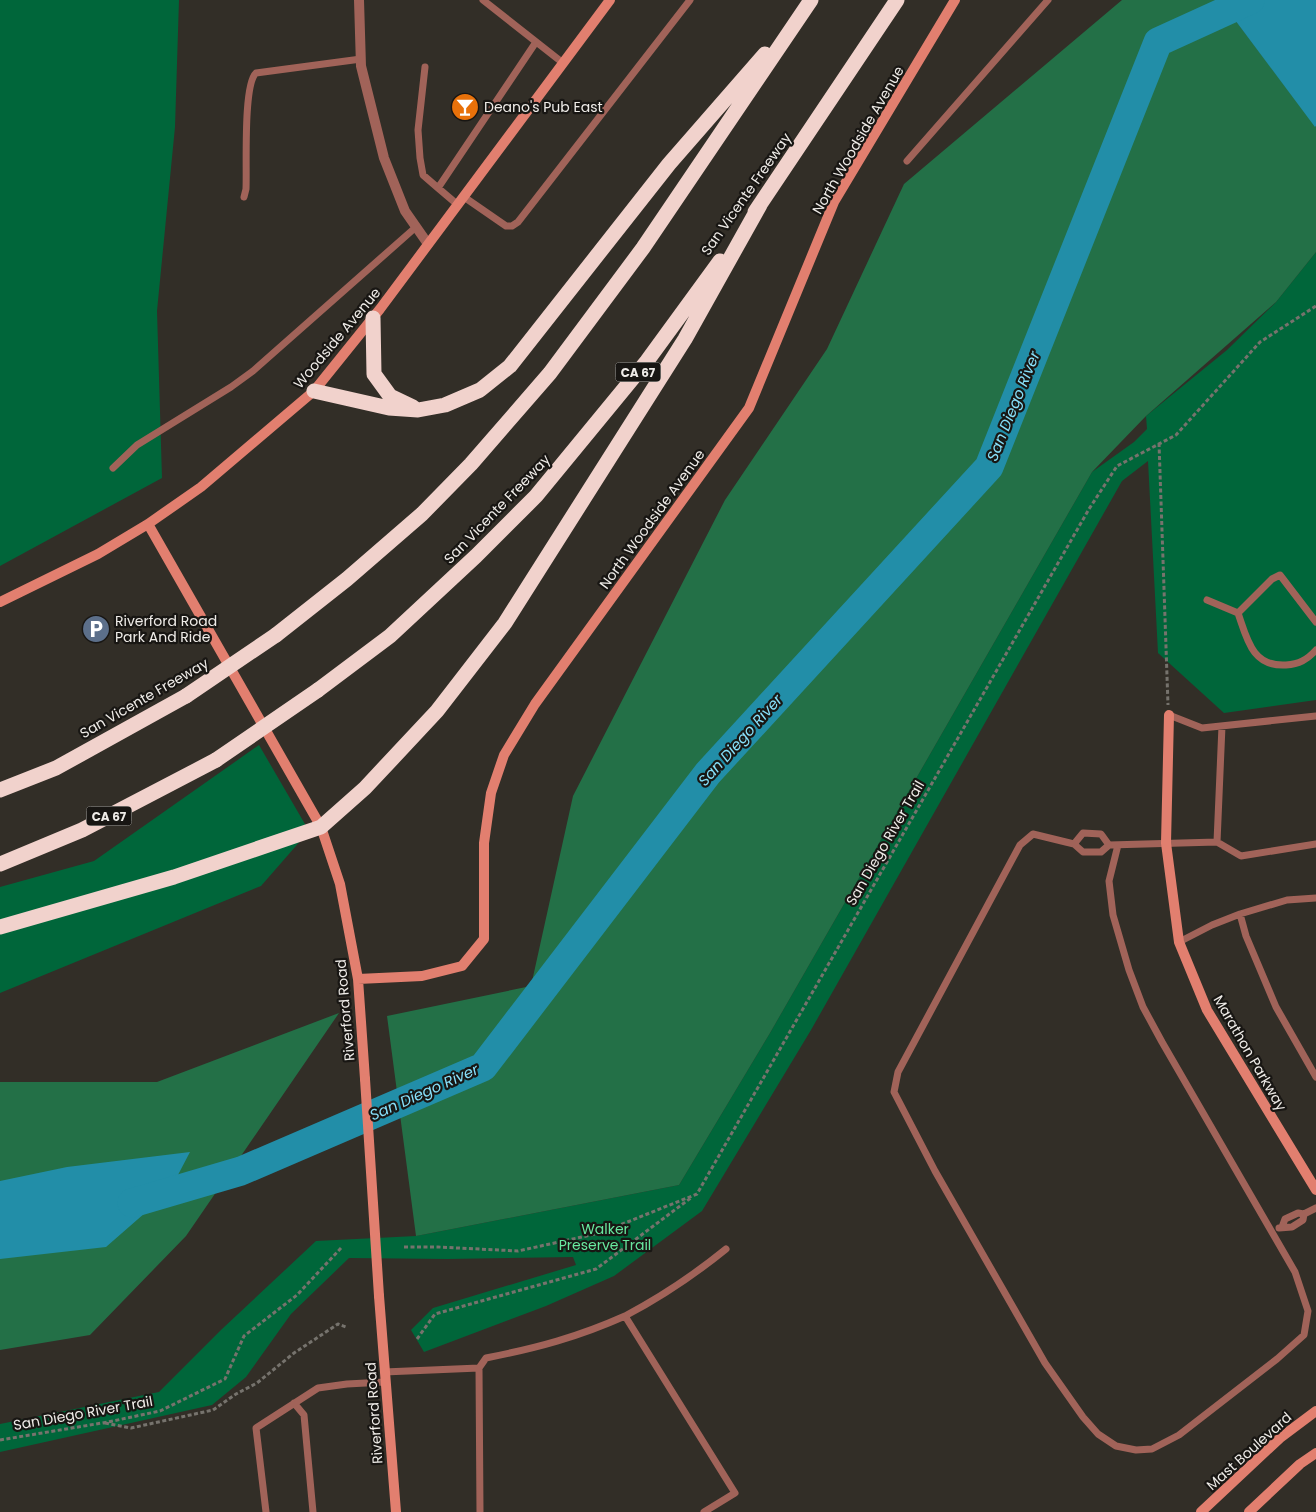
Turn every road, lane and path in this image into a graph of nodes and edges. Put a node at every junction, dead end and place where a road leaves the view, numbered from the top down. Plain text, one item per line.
1 (359, 0) edge
2 (483, 0) edge
3 (610, 0) edge
4 (690, 0) edge
5 (896, 0) edge
6 (955, 0) edge
7 (1048, 0) edge
8 (811, 1) edge
9 (536, 42) junction
10 (361, 59) junction
11 (563, 63) junction
12 (425, 67) dead end
13 (907, 161) dead end
14 (438, 188) junction
15 (244, 197) dead end
16 (461, 201) junction
17 (760, 205) junction
18 (416, 227) junction
19 (428, 244) junction
20 (1316, 306) edge
21 (373, 318) junction
22 (314, 391) junction
23 (418, 410) junction
24 (1159, 443) junction
25 (113, 468) dead end
26 (148, 524) junction
27 (1207, 600) dead end
28 (0, 602) edge
29 (1238, 613) junction
30 (1316, 622) edge
31 (1316, 650) edge
32 (1168, 715) junction
33 (1316, 716) edge
34 (1222, 726) junction
35 (0, 790) edge
36 (321, 828) junction
37 (1217, 842) junction
38 (1166, 843) junction
39 (1074, 844) junction
40 (1118, 844) junction
41 (1316, 844) edge
42 (1109, 845) junction
43 (0, 864) edge
44 (1316, 898) edge
45 (1240, 914) junction
46 (0, 927) edge
47 (1179, 942) junction
48 (358, 979) junction
49 (1316, 1077) edge
50 (1312, 1176) edge
51 (1316, 1190) edge
52 (697, 1194) junction
53 (1316, 1208) edge
54 (1273, 1232) junction
55 (341, 1248) dead end
56 (404, 1248) dead end
57 (726, 1249) dead end
58 (625, 1316) junction
59 (346, 1328) dead end
60 (417, 1339) dead end
61 (479, 1368) junction
62 (385, 1377) junction
63 (294, 1403) junction
64 (1316, 1411) edge
65 (102, 1423) junction
66 (0, 1440) edge
67 (1316, 1453) edge
68 (266, 1512) edge
69 (313, 1512) edge
70 (396, 1512) edge
71 (480, 1512) edge
72 (704, 1512) edge
73 (1201, 1512) edge
74 (1249, 1512) edge

1 - 10 street
2 - 9 lane
3 - 11 street, Woodside Avenue
4 - 16 lane
5 - 17 highway, San Vicente Freeway / CA 67
6 - 48 street, North Woodside Avenue
7 - 13 lane
8 - 23 highway
8 - 35 highway, San Vicente Freeway, bridge
9 - 11 lane
9 - 14 lane
10 - 15 lane
10 - 18 street
11 - 16 street, Woodside Avenue
12 - 14 lane
14 - 16 lane
16 - 19 street, Woodside Avenue
17 - 36 highway
17 - 43 highway, San Vicente Freeway / CA 67, bridge
18 - 19 street
18 - 25 lane
19 - 21 street, Woodside Avenue
20 - 24 path, San Diego River Trail
21 - 22 street, Woodside Avenue
21 - 23 highway
22 - 23 highway
22 - 26 street, Woodside Avenue
24 - 32 path
24 - 52 path, San Diego River Trail
26 - 28 street, Woodside Avenue
26 - 36 street, Riverford Road
27 - 29 lane
29 - 30 lane
29 - 31 lane
32 - 34 lane
32 - 38 street, Marathon Parkway
33 - 34 lane
34 - 37 lane
36 - 46 highway
36 - 48 street, Riverford Road
37 - 38 lane
37 - 41 lane
38 - 40 lane
38 - 47 street, Marathon Parkway
39 - 42 lane
39 - 42 lane
39 - 54 lane
40 - 42 lane
40 - 54 lane
44 - 45 lane
45 - 47 lane
45 - 49 lane
47 - 50 street, Marathon Parkway
48 - 62 street, Riverford Road, bridge
50 - 51 street, Marathon Parkway
52 - 56 path
52 - 60 path
53 - 54 lane
55 - 65 path, San Diego River Trail
57 - 58 lane
58 - 61 lane
58 - 72 lane
59 - 65 path
61 - 62 lane
61 - 71 lane
62 - 63 lane
62 - 70 street, Riverford Road
63 - 68 lane
63 - 69 lane
64 - 73 street, Mast Boulevard
65 - 66 path, San Diego River Trail
67 - 74 street

